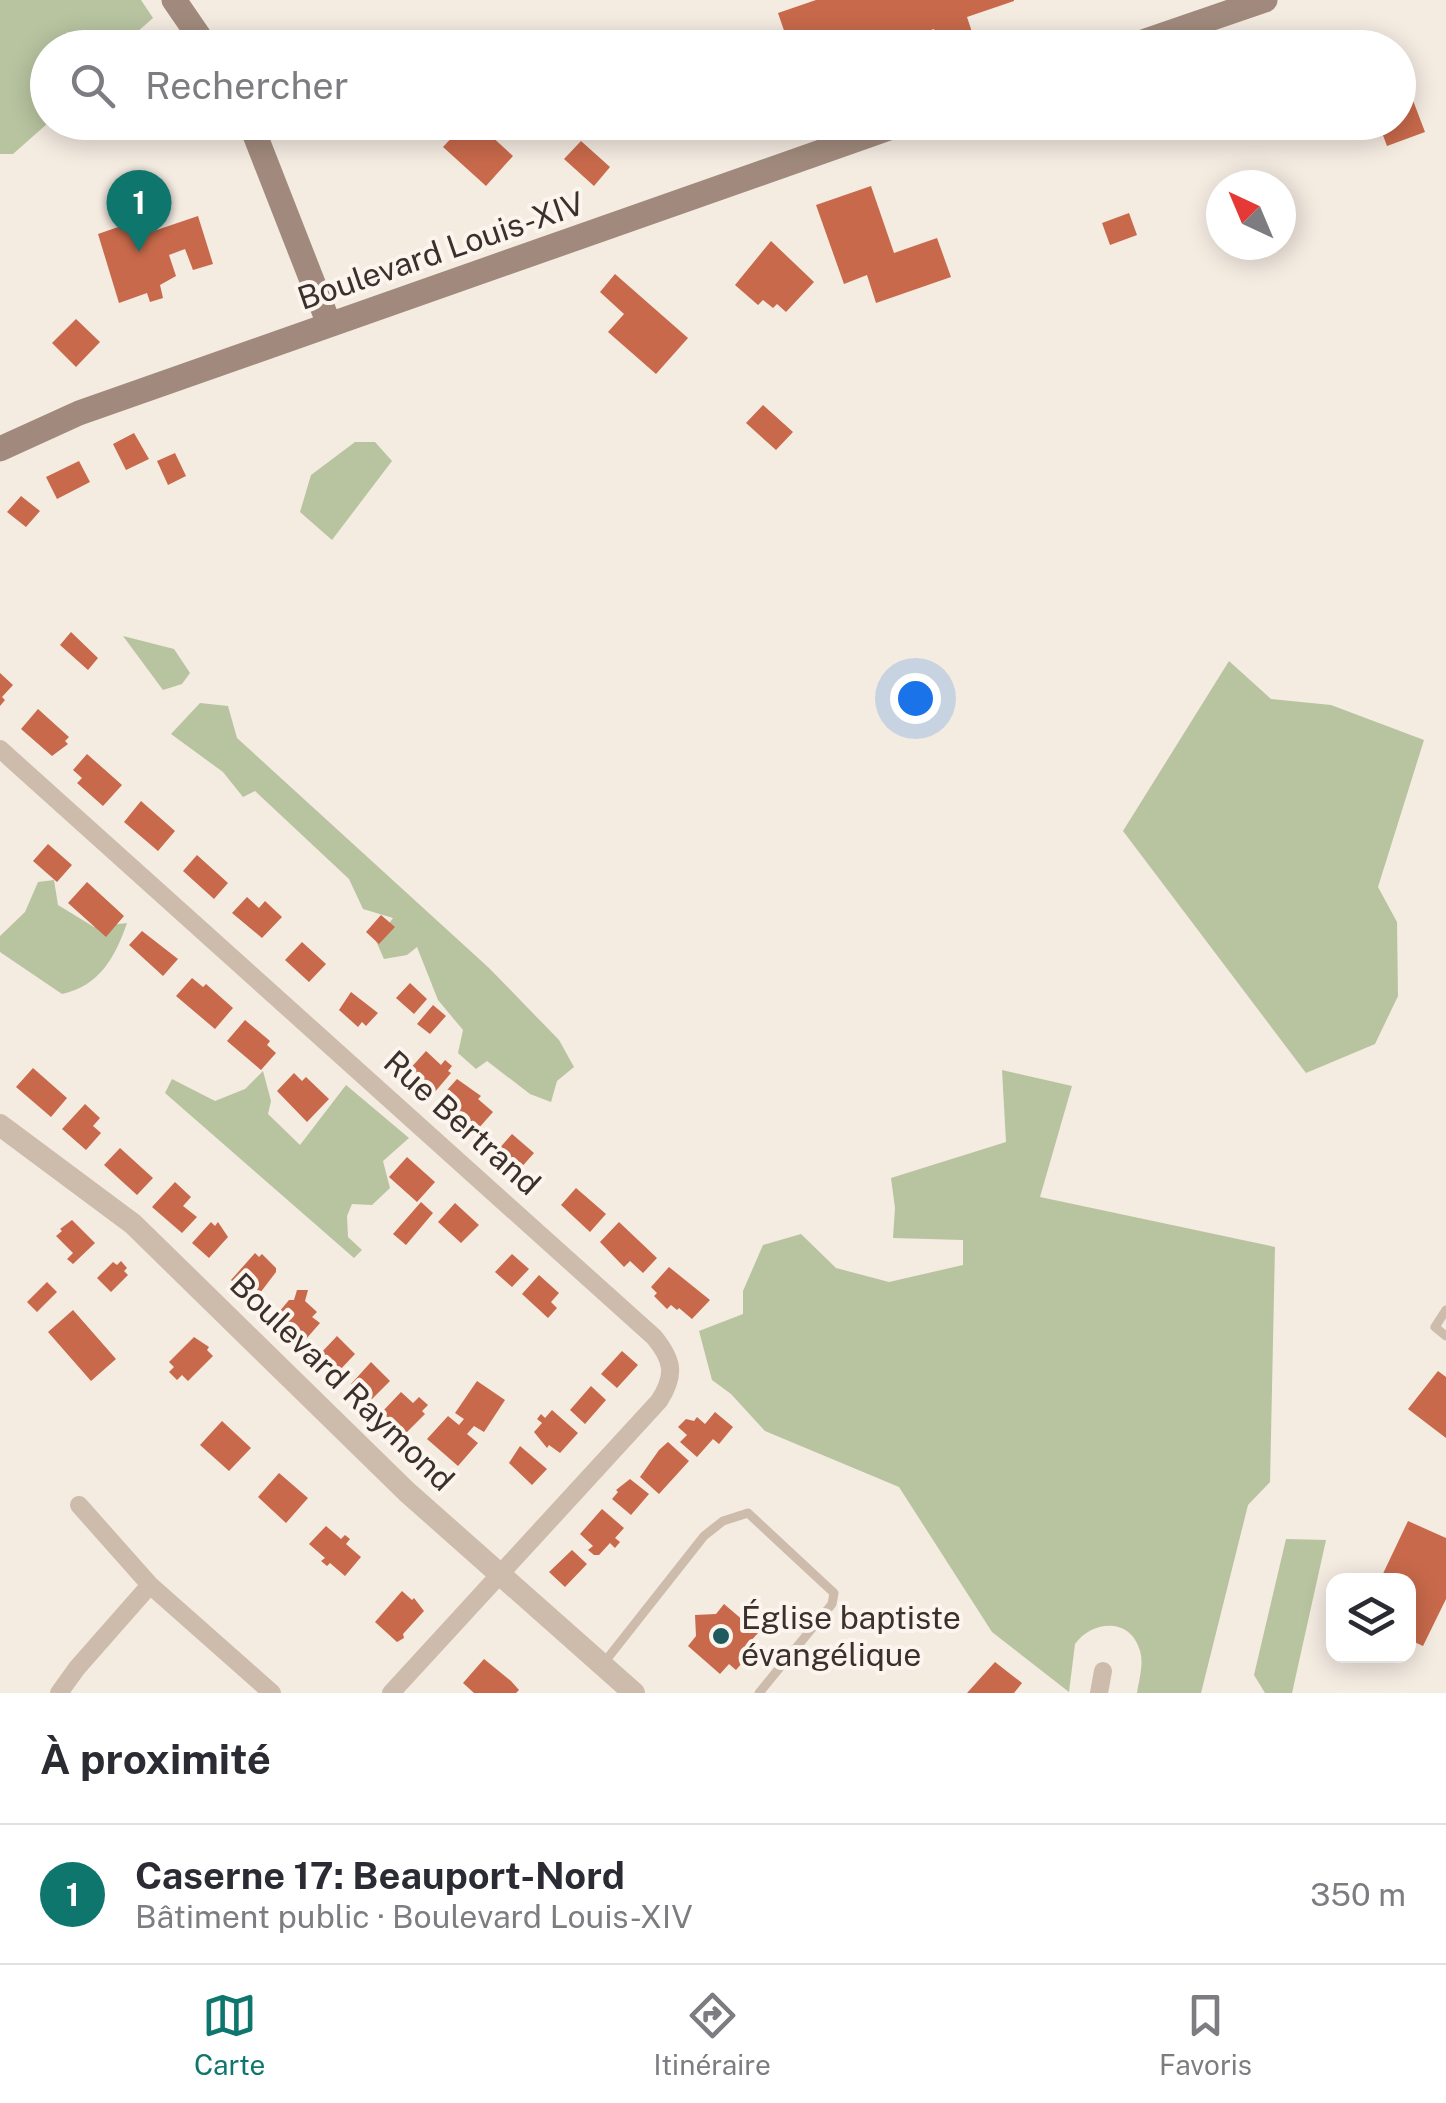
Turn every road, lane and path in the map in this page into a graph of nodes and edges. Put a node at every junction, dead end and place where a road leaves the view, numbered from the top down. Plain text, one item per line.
1 (174, 0) edge
2 (1265, 0) edge
3 (194, 30) edge
4 (1178, 30) edge
5 (257, 140) edge
6 (855, 140) edge
7 (329, 324) junction
8 (0, 449) edge
9 (0, 749) edge
10 (0, 1125) edge
11 (1446, 1310) edge
12 (1446, 1336) edge
13 (79, 1505) dead end
14 (501, 1574) junction
15 (150, 1584) junction
16 (603, 1665) junction
17 (1103, 1671) dead end
18 (59, 1693) edge
19 (272, 1693) edge
20 (391, 1693) edge
21 (634, 1693) edge
22 (759, 1693) edge
23 (1099, 1693) edge

1 - 3 main road
2 - 4 main road
5 - 7 main road
6 - 7 main road, Boulevard Louis-XIV
7 - 8 main road, Boulevard Louis-XIV
9 - 14 street, Rue Bertrand
10 - 14 street, Boulevard Raymond
11 - 12 lane
13 - 15 street
14 - 16 street, Boulevard Raymond
14 - 20 street, Rue Bertrand
15 - 18 street
15 - 19 street
16 - 21 street, Boulevard Raymond
16 - 22 lane
17 - 23 street

